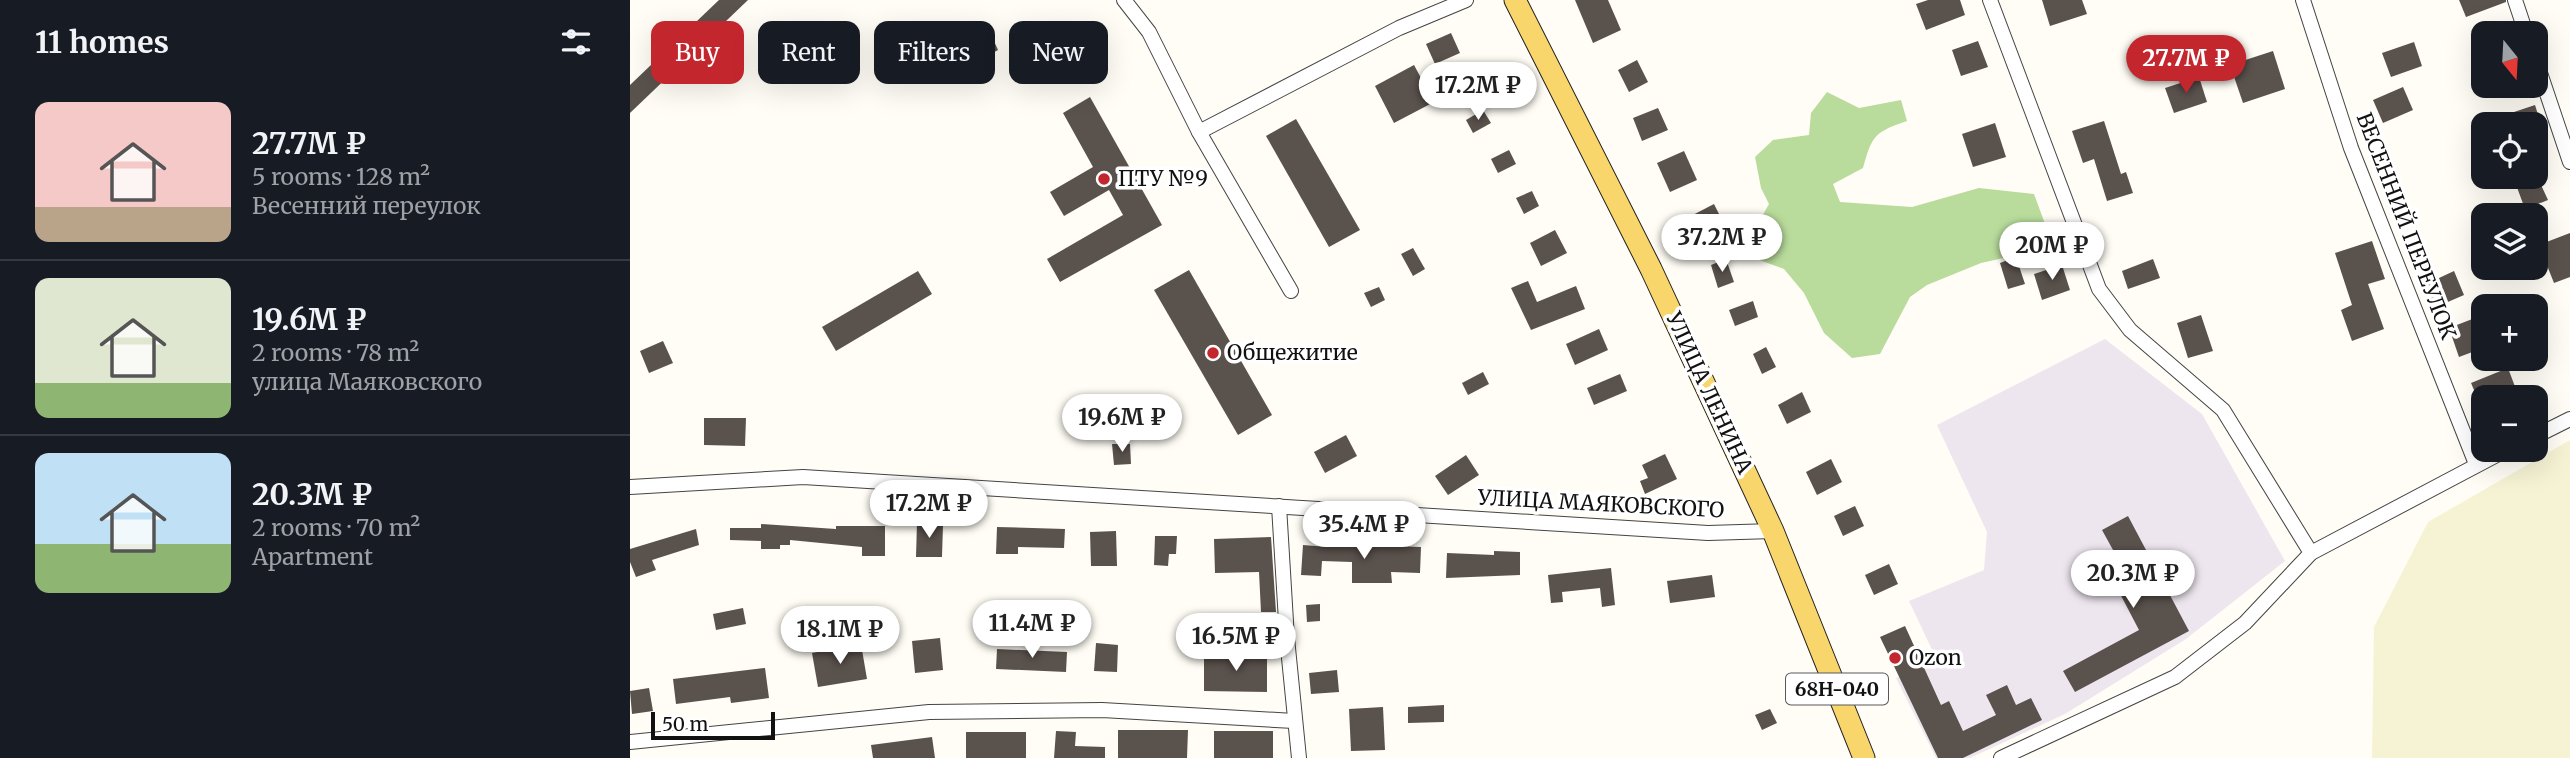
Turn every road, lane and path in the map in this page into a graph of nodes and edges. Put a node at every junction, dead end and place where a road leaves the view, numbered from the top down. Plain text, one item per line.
1 (1124, 0) edge
2 (1466, 0) edge
3 (1515, 0) edge
4 (1990, 0) edge
5 (2303, 0) edge
6 (2515, 0) edge
7 (2522, 21) edge
8 (2548, 97) edge
9 (1199, 132) junction
10 (2570, 162) edge
11 (1292, 291) dead end
12 (2570, 419) edge
13 (2548, 430) edge
14 (2480, 462) edge
15 (2476, 464) junction
16 (630, 487) edge
17 (1279, 506) junction
18 (1773, 531) junction
19 (2311, 554) junction
20 (1294, 721) junction
21 (630, 742) edge
22 (1299, 758) edge
23 (1864, 758) edge
24 (2001, 758) edge

1 - 9 street
2 - 9 street
3 - 18 main road, УЛИЦА ЛЕНИНА
4 - 19 street
5 - 15 street, ВЕСЕННИЙ ПЕРЕУЛОК
6 - 7 street
8 - 10 street
9 - 11 street
12 - 13 street
14 - 15 street
15 - 19 street
16 - 17 street, УЛИЦА МАЯКОВСКОГО
17 - 18 street, УЛИЦА МАЯКОВСКОГО
17 - 20 street
18 - 23 main road, УЛИЦА ЛЕНИНА / 68Н-040
19 - 24 street
20 - 21 street
20 - 22 street

